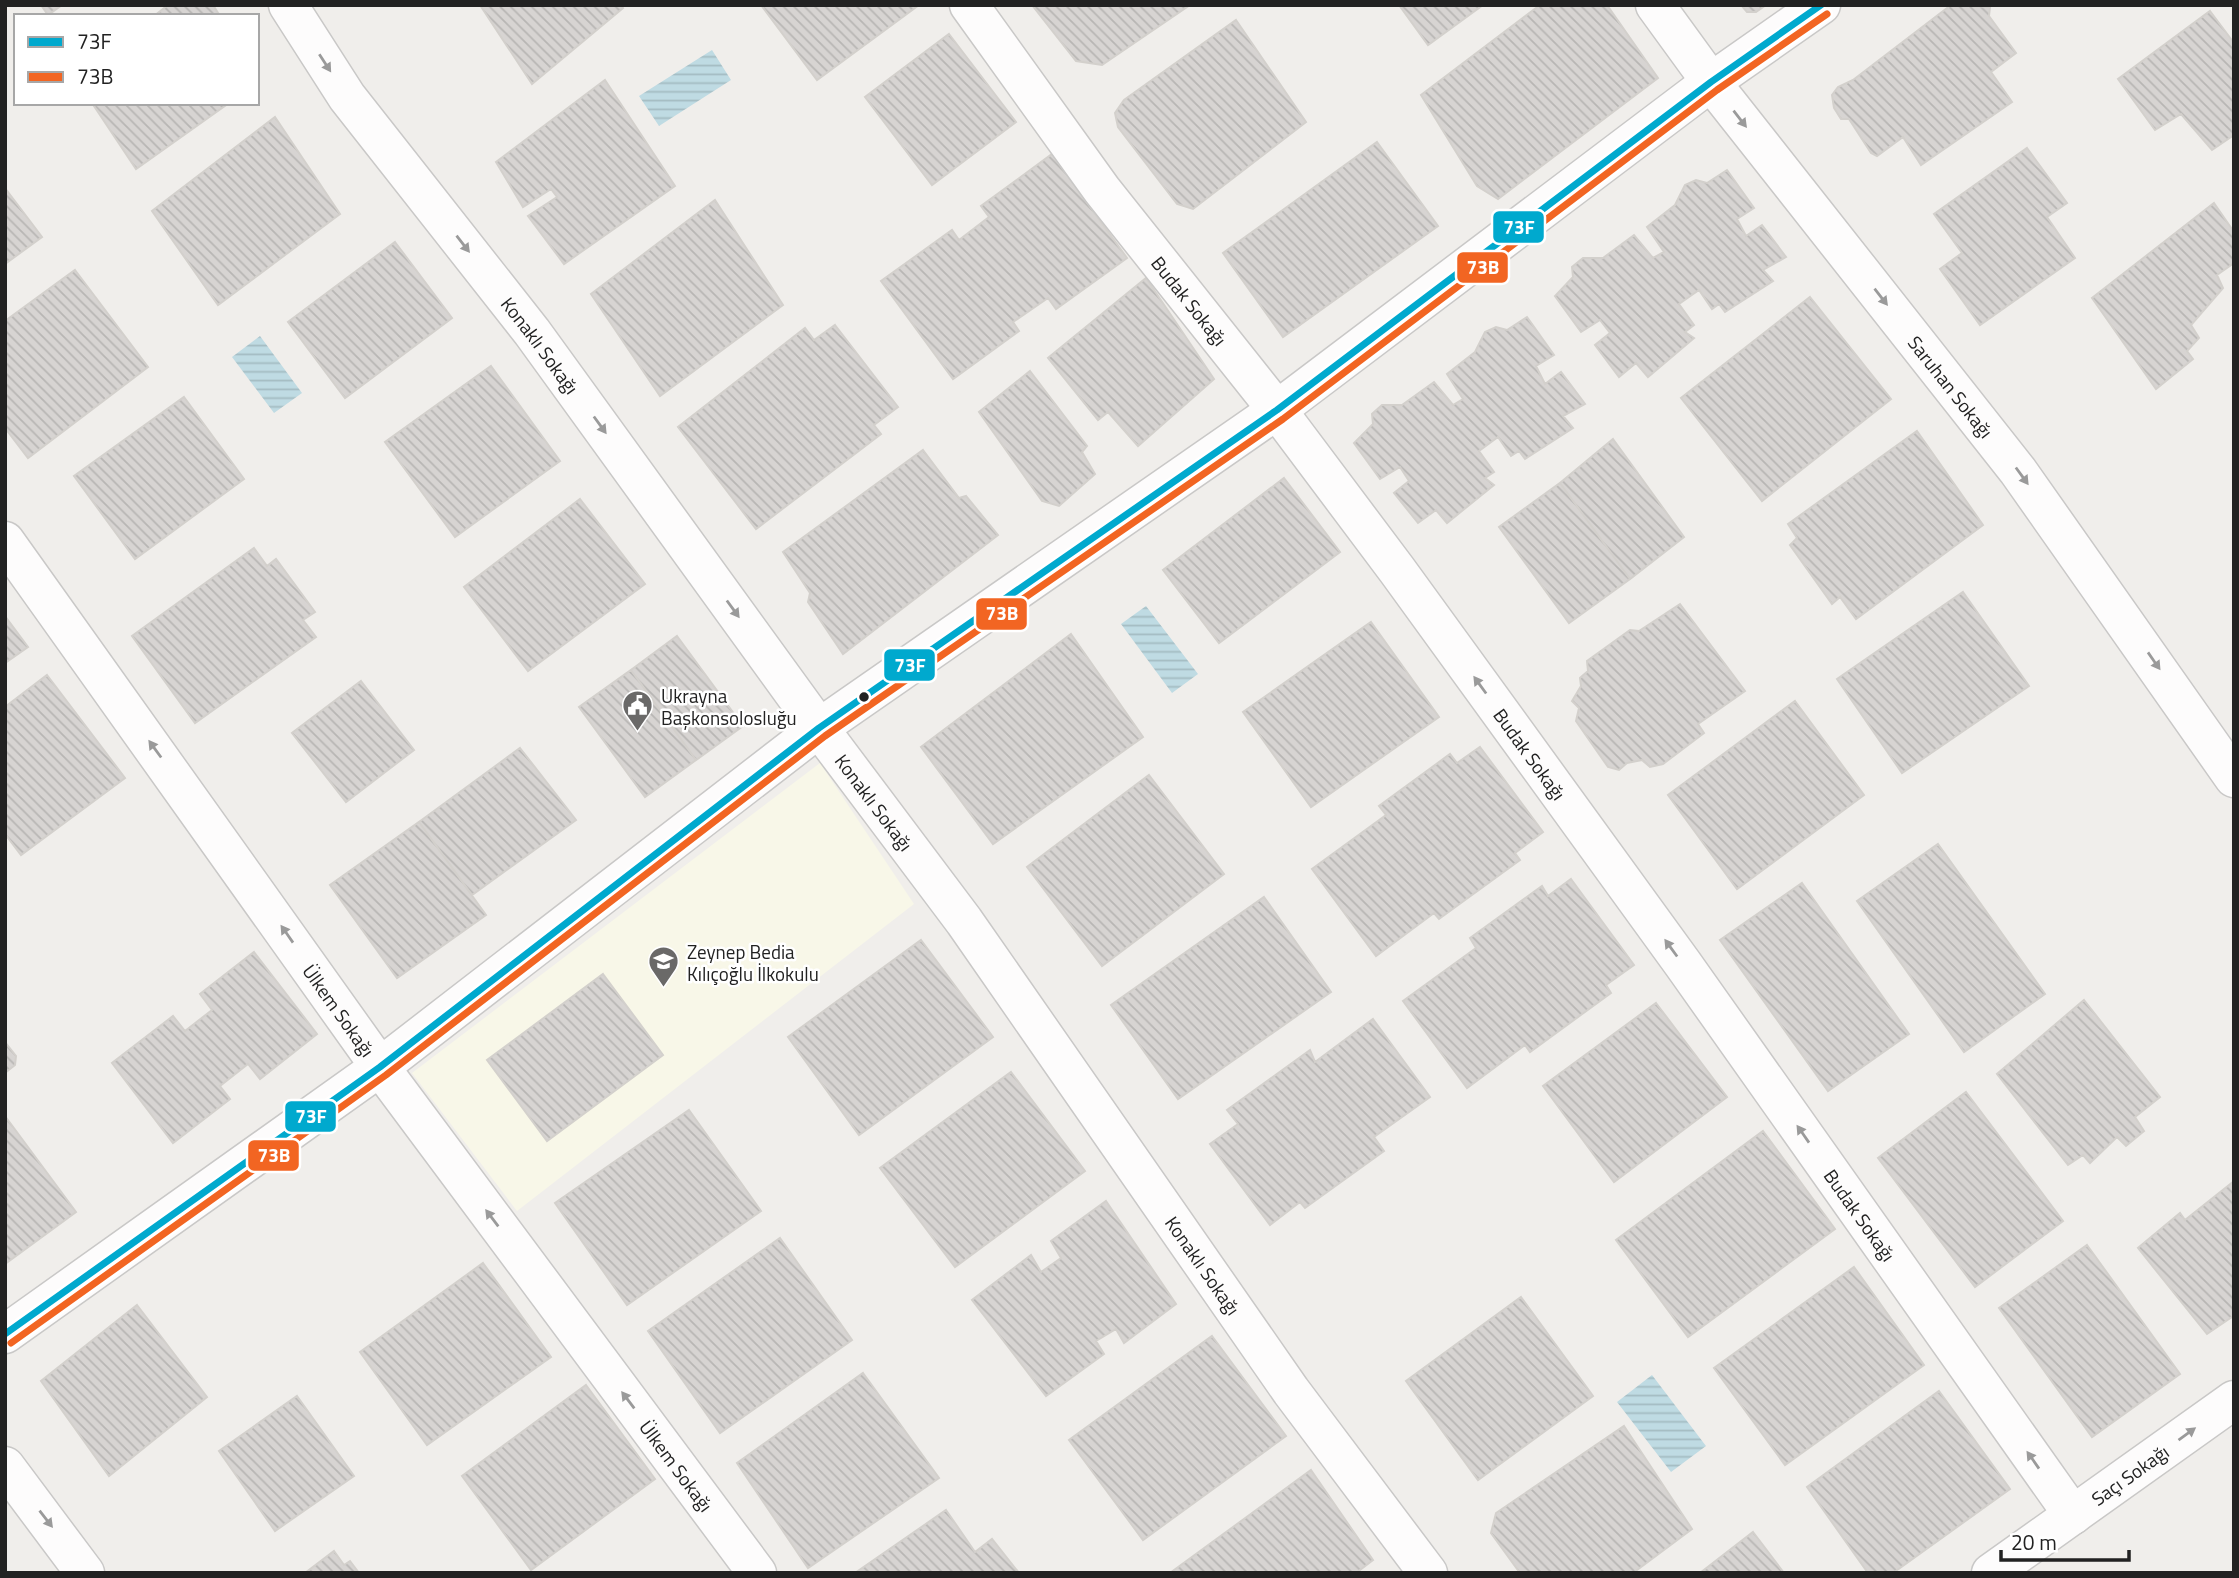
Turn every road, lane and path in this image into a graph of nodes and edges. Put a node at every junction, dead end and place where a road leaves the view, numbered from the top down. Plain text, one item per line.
1 (288, 5) edge
2 (969, 5) edge
3 (1655, 5) edge
4 (1821, 5) edge
5 (1711, 82) junction
6 (1277, 410) junction
7 (5, 541) edge
8 (819, 728) junction
9 (2234, 778) edge
10 (380, 1067) junction
11 (5, 1334) edge
12 (2234, 1400) edge
13 (5, 1466) edge
14 (2073, 1515) junction
15 (85, 1573) edge
16 (757, 1573) edge
17 (1428, 1573) edge
18 (1991, 1573) edge

1 -> 8 street, Konaklı Sokağı
2 - 6 street, Budak Sokağı
3 - 5 street, Saruhan Sokağı
4 - 5 street
5 - 6 street
5 -> 9 street, Saruhan Sokağı
6 - 8 street
14 -> 6 street, Budak Sokağı
10 -> 7 street, Ülkem Sokağı
8 - 10 street
8 - 17 street, Konaklı Sokağı
10 - 11 street
16 -> 10 street, Ülkem Sokağı
14 -> 12 street, Saçı Sokağı
13 -> 15 street
14 - 18 street, Saçı Sokağı

